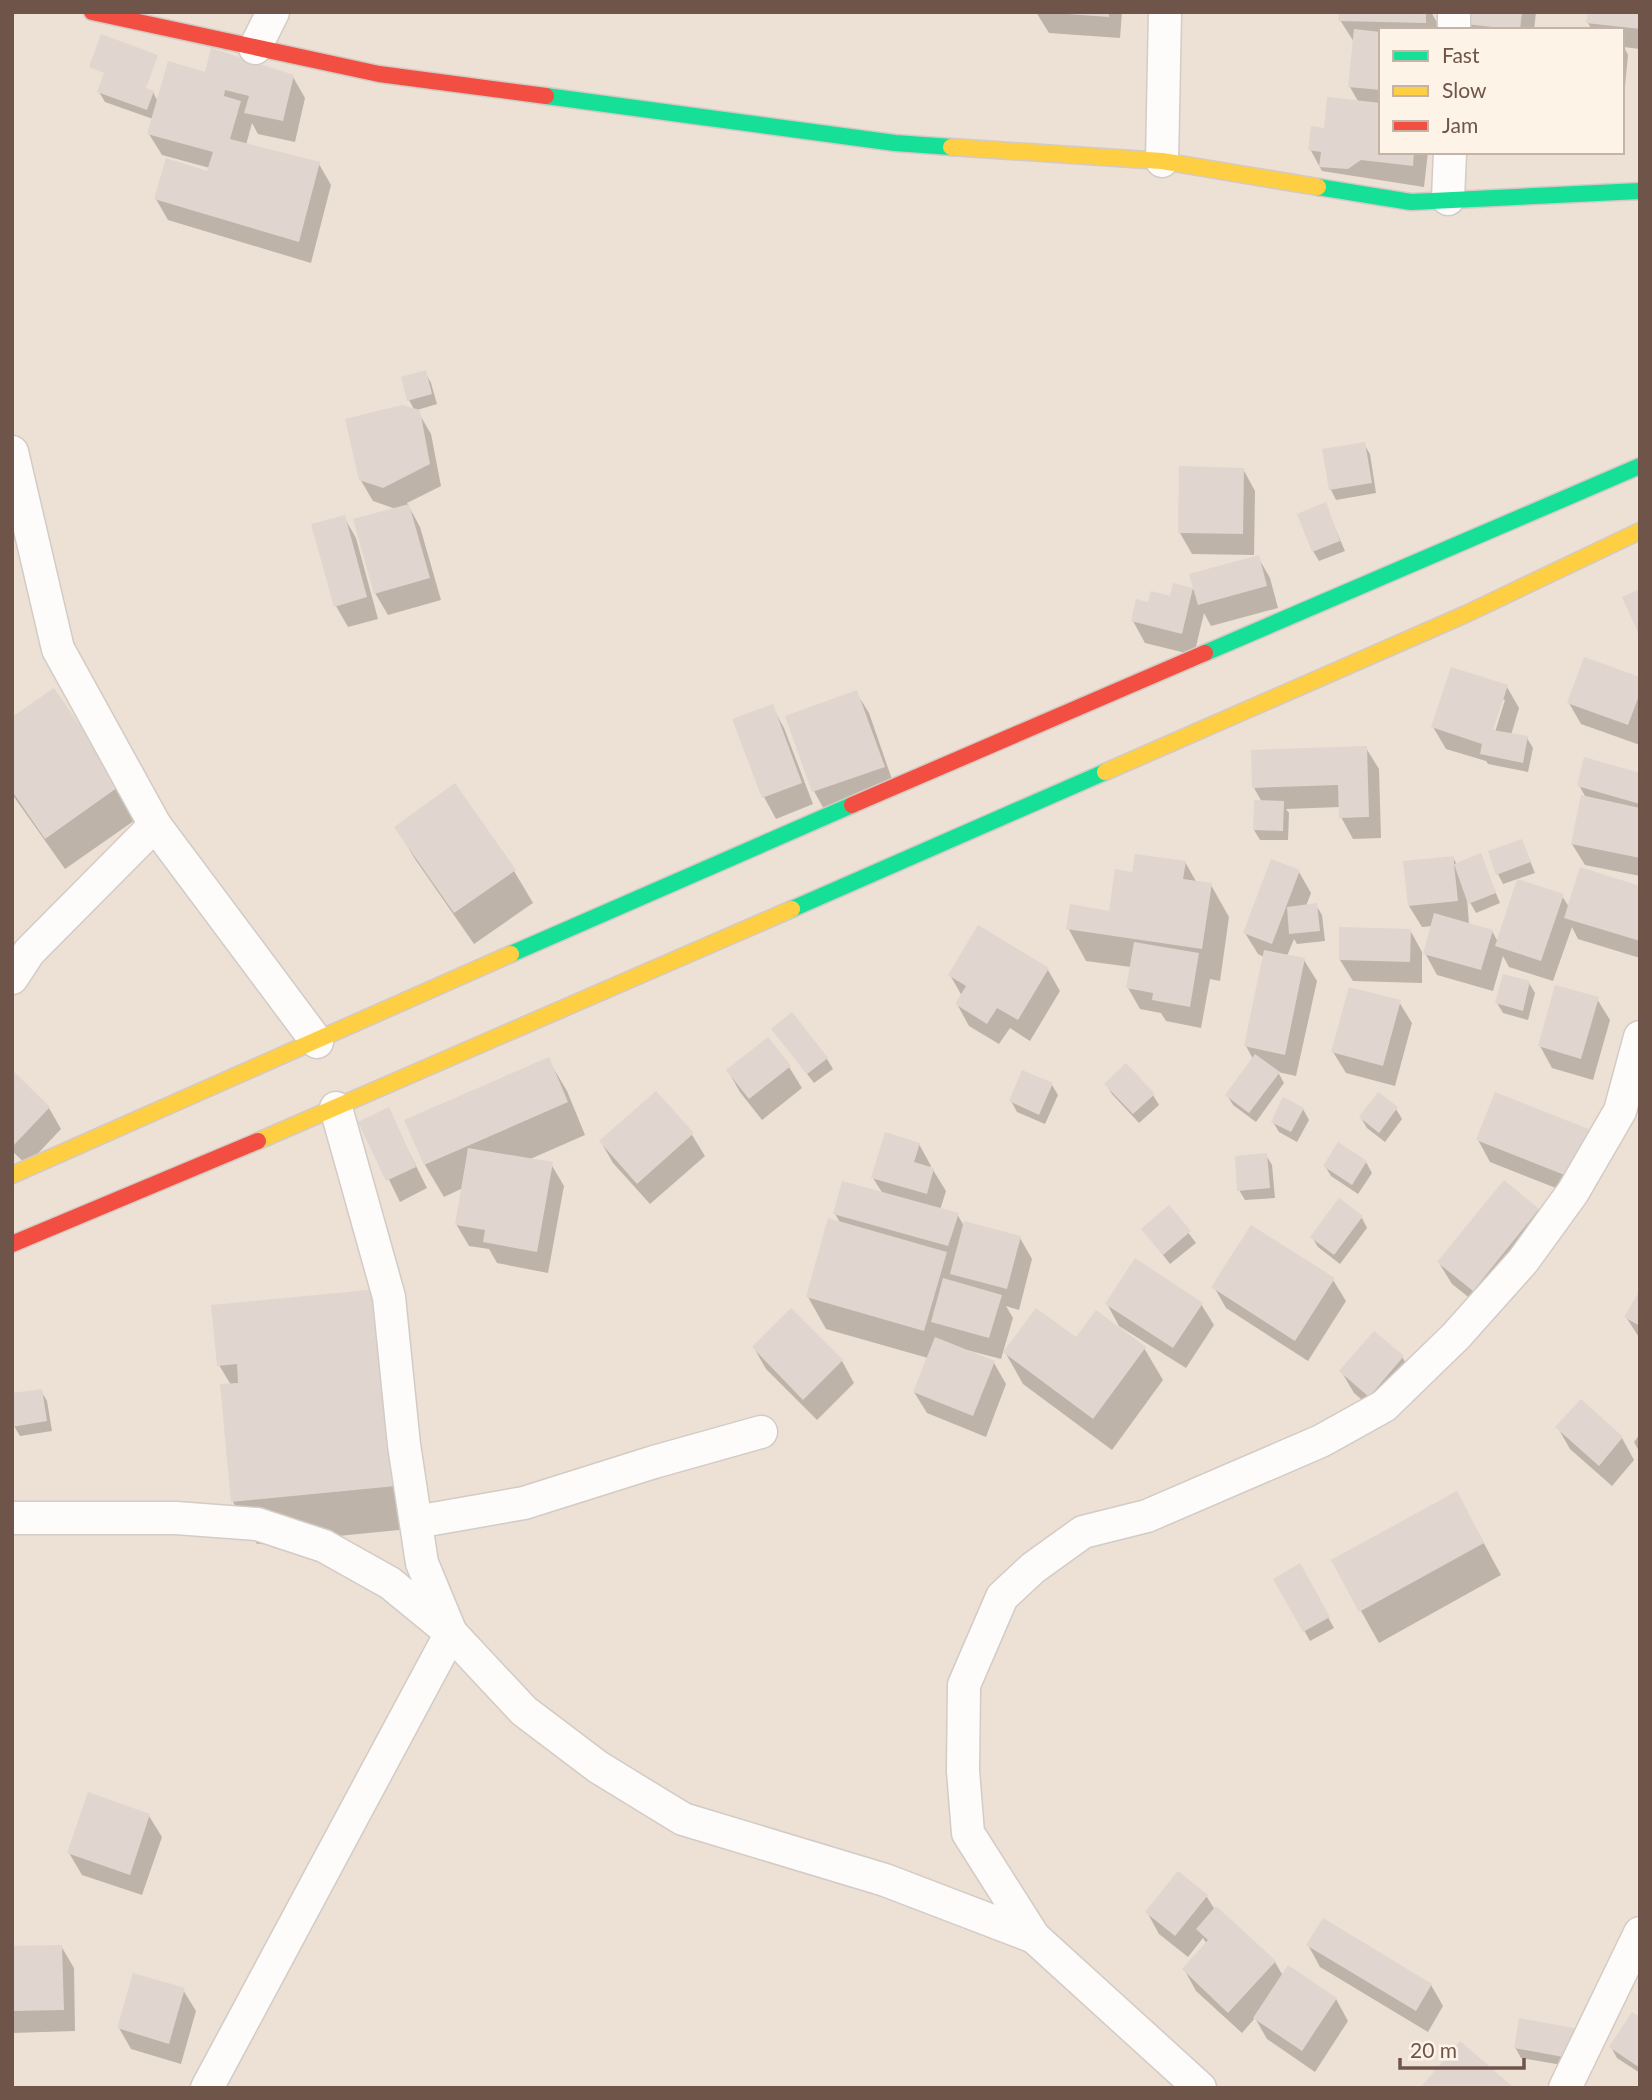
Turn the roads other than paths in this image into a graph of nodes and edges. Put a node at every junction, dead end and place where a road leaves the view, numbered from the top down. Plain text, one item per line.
1 (92, 12) edge
2 (273, 12) edge
3 (1166, 12) edge
4 (139, 18) edge
5 (255, 48) junction
6 (1450, 154) edge
7 (1162, 161) junction
8 (1640, 191) edge
9 (1448, 199) junction
10 (12, 452) edge
11 (1640, 466) edge
12 (1640, 531) edge
13 (155, 825) junction
14 (12, 978) edge
15 (1640, 1037) edge
16 (317, 1042) junction
17 (336, 1108) junction
18 (12, 1175) edge
19 (12, 1244) edge
20 (761, 1432) dead end
21 (13, 1519) edge
22 (416, 1522) junction
23 (451, 1633) junction
24 (1640, 1933) edge
25 (1034, 1937) junction
26 (207, 2088) edge
27 (1200, 2088) edge
28 (1565, 2088) edge

1 - 4 street
2 - 5 street
3 - 7 street
4 - 5 street
5 - 7 street
6 - 9 street
7 - 9 street
8 - 9 street
10 - 13 street
11 - 16 street
12 - 17 street
13 - 14 street
13 - 16 street
15 - 25 street
16 - 18 street
17 - 19 street
17 - 22 street
20 - 22 street
21 - 23 street
22 - 23 street
23 - 25 street
23 - 26 street
24 - 28 street
25 - 27 street

